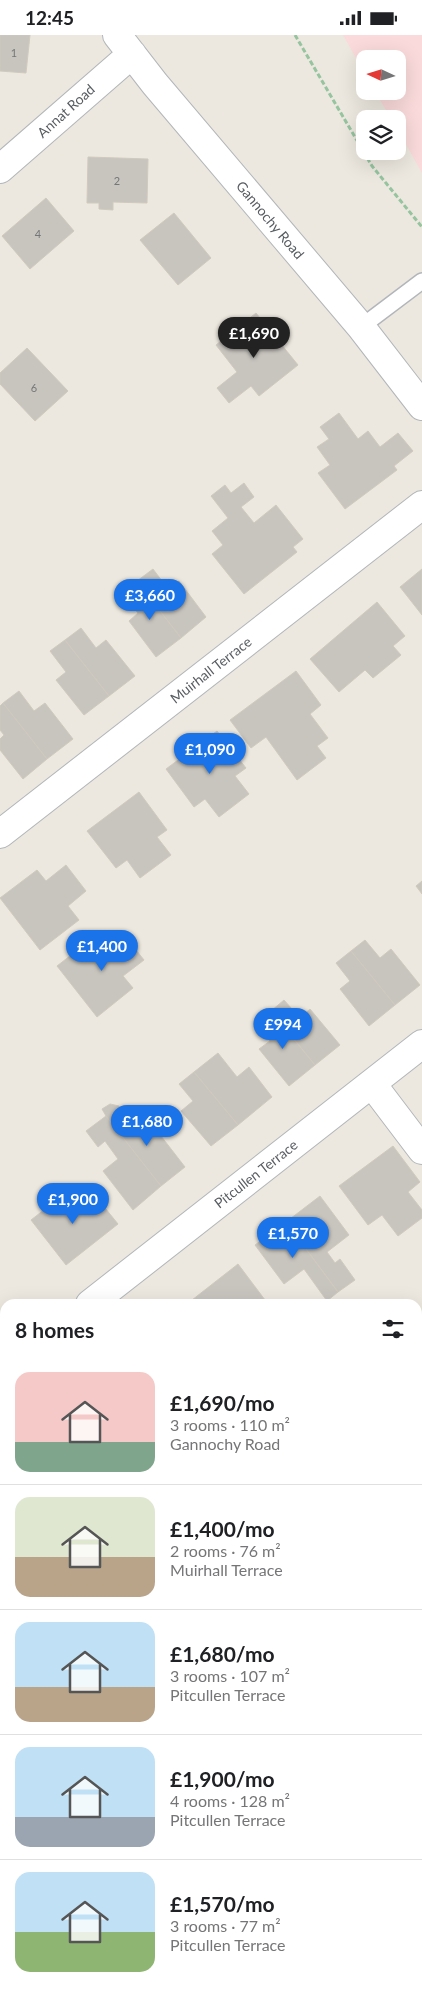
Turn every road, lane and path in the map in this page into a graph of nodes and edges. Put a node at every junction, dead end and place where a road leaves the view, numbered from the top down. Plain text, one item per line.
1 (295, 35) edge
2 (125, 44) edge
3 (0, 169) edge
4 (422, 227) edge
5 (422, 281) edge
6 (361, 327) junction
7 (422, 406) edge
8 (422, 505) edge
9 (0, 834) edge
10 (422, 1044) edge
11 (372, 1084) junction
12 (422, 1150) edge
13 (96, 1299) edge

1 - 4 path
2 - 3 street, Annat Road
2 - 6 street, Gannochy Road
5 - 6 lane
6 - 7 street, Gannochy Road
8 - 9 street, Muirhall Terrace
10 - 11 street, Pitcullen Terrace
11 - 12 street
11 - 13 street, Pitcullen Terrace

